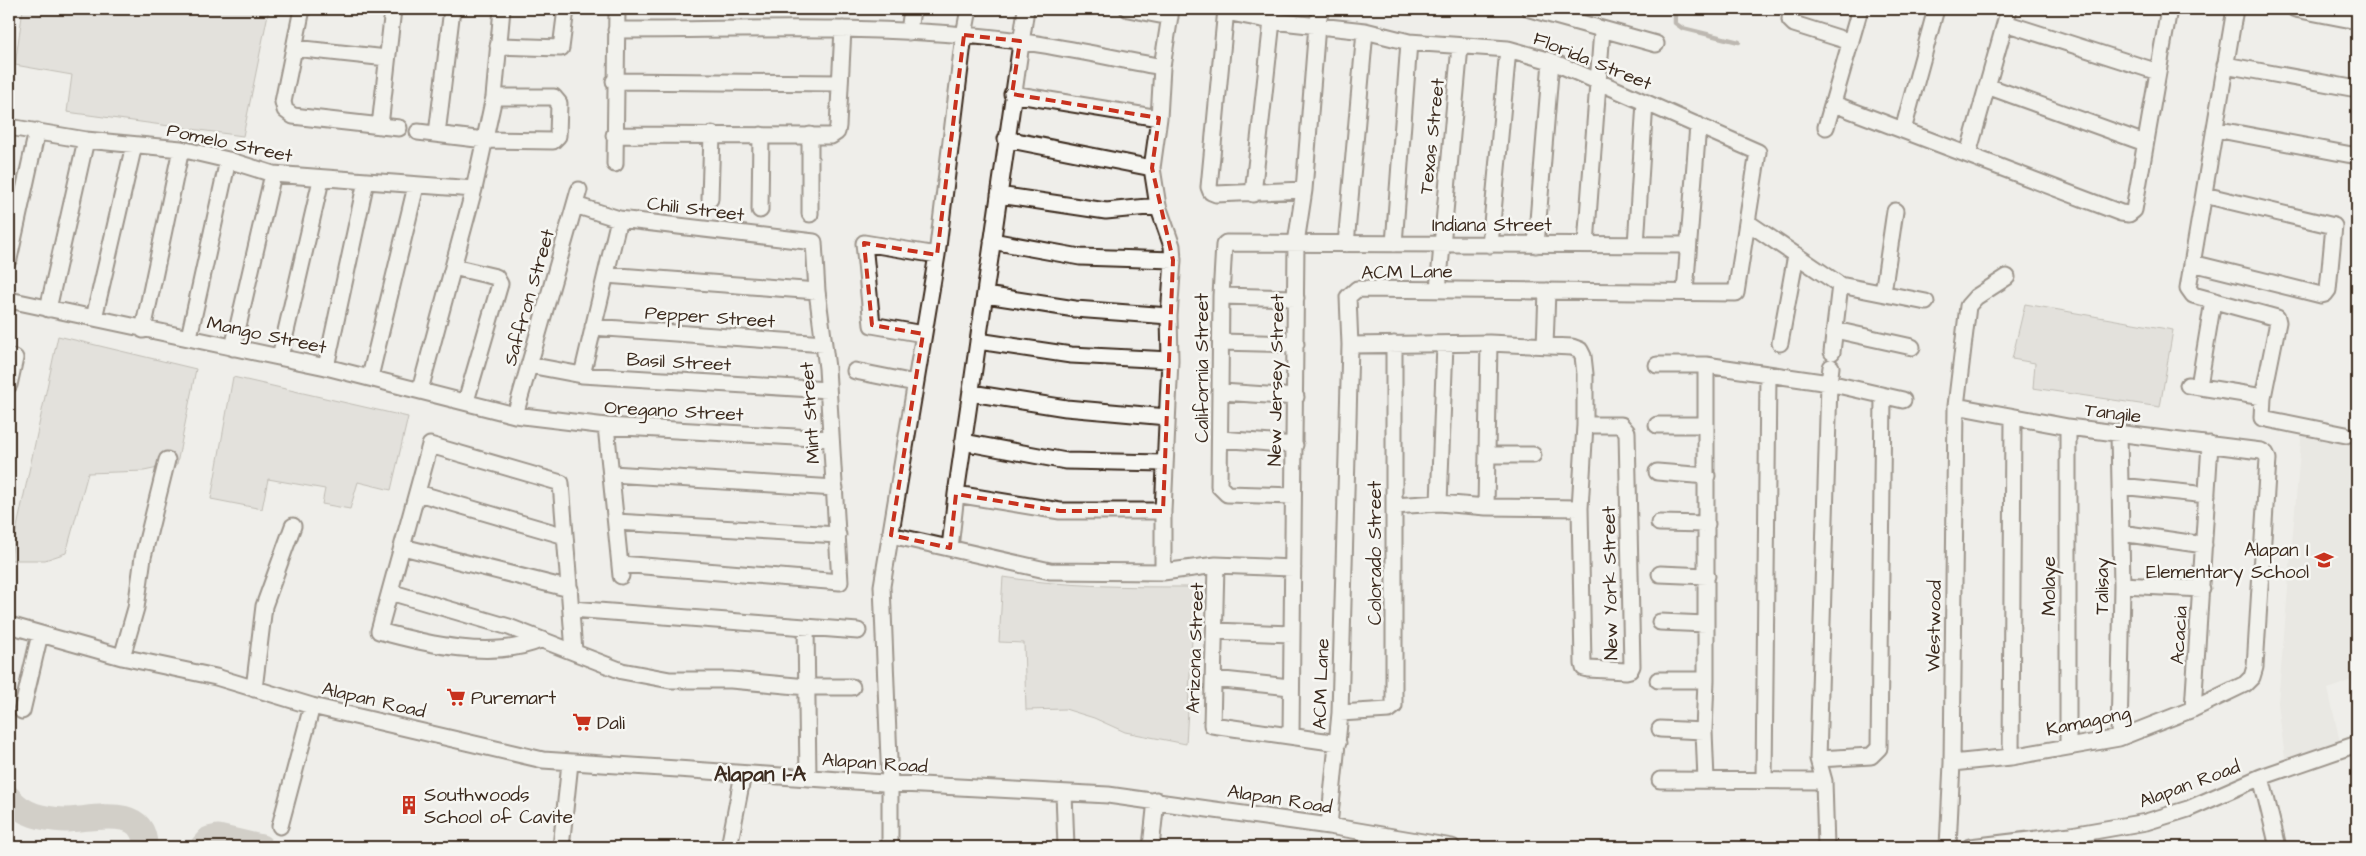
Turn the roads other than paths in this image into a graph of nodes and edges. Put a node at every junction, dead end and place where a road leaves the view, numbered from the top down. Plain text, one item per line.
1 (302, 9) edge
2 (393, 9) edge
3 (452, 9) edge
4 (502, 9) edge
5 (566, 9) edge
6 (617, 9) edge
7 (912, 9) edge
8 (969, 9) edge
9 (1026, 9) edge
10 (1128, 9) edge
11 (1321, 9) edge
12 (1530, 9) edge
13 (1791, 9) edge
14 (1860, 9) edge
15 (1936, 9) edge
16 (2169, 9) edge
17 (2235, 9) edge
18 (2295, 9) edge
19 (1226, 10) edge
20 (1171, 13) edge
21 (2007, 16) edge
22 (1272, 21) junction
23 (2357, 21) edge
24 (1317, 25) junction
25 (843, 29) junction
26 (616, 30) junction
27 (1602, 30) junction
28 (1365, 31) junction
29 (909, 32) junction
30 (964, 35) junction
31 (1020, 41) junction
32 (1409, 42) junction
33 (1851, 42) junction
34 (1656, 44) dead end
35 (498, 46) junction
36 (1460, 46) junction
37 (294, 48) junction
38 (1508, 49) junction
39 (387, 58) junction
40 (1551, 61) junction
41 (2226, 65) junction
42 (1162, 67) junction
43 (2158, 72) junction
44 (614, 81) junction
45 (1598, 82) junction
46 (840, 83) junction
47 (1987, 86) junction
48 (2357, 89) edge
49 (1012, 94) junction
50 (494, 97) junction
51 (1645, 102) junction
52 (1834, 104) junction
53 (1159, 118) junction
54 (380, 126) junction
55 (1698, 126) junction
56 (9, 127) edge
57 (1826, 127) dead end
58 (399, 128) dead end
59 (2215, 129) junction
60 (1903, 130) junction
61 (37, 131) junction
62 (418, 132) dead end
63 (437, 134) junction
64 (614, 134) junction
65 (712, 134) junction
66 (761, 135) junction
67 (810, 135) junction
68 (1006, 139) junction
69 (86, 140) junction
70 (484, 140) junction
71 (2145, 142) junction
72 (134, 145) junction
73 (181, 149) junction
74 (1758, 152) joint
75 (1968, 154) junction
76 (2357, 156) edge
77 (228, 160) junction
78 (615, 164) dead end
79 (1152, 168) junction
80 (272, 174) junction
81 (321, 180) junction
82 (366, 181) junction
83 (416, 186) junction
84 (474, 189) junction
85 (579, 190) dead end
86 (1304, 190) junction
87 (1253, 194) junction
88 (999, 195) junction
89 (2204, 195) junction
90 (710, 199) dead end
91 (575, 206) junction
92 (1158, 206) junction
93 (760, 210) dead end
94 (1895, 211) dead end
95 (810, 214) dead end
96 (619, 219) junction
97 (1747, 222) junction
98 (992, 241) junction
99 (814, 242) joint
100 (1296, 243) junction
101 (1346, 244) junction
102 (1394, 244) junction
103 (1441, 244) junction
104 (1586, 244) junction
105 (1636, 244) junction
106 (1490, 245) junction
107 (1536, 245) junction
108 (1688, 245) junction
109 (937, 255) junction
110 (1796, 255) junction
111 (9, 259) edge
112 (1173, 260) junction
113 (2192, 263) junction
114 (453, 267) junction
115 (606, 275) junction
116 (2007, 277) dead end
117 (1840, 285) junction
118 (1438, 290) junction
119 (817, 291) junction
120 (1546, 291) junction
121 (1685, 292) junction
122 (1883, 293) junction
123 (986, 294) junction
124 (1221, 296) junction
125 (1296, 298) junction
126 (9, 300) edge
127 (2213, 301) junction
128 (1926, 302) dead end
129 (48, 309) junction
130 (1169, 316) junction
131 (94, 318) junction
132 (593, 327) junction
133 (143, 330) junction
134 (1835, 330) junction
135 (923, 334) junction
136 (190, 337) junction
137 (978, 341) junction
138 (1221, 342) junction
139 (1489, 343) junction
140 (1780, 343) dead end
141 (824, 344) junction
142 (1296, 344) junction
143 (1394, 344) junction
144 (1445, 344) junction
145 (1350, 345) junction
146 (1545, 346) junction
147 (1912, 347) dead end
148 (233, 348) junction
149 (9, 356) edge
150 (280, 357) junction
151 (1170, 360) junction
152 (529, 365) junction
153 (1656, 365) dead end
154 (1706, 365) junction
155 (326, 367) junction
156 (855, 372) dead end
157 (1768, 374) junction
158 (582, 375) junction
159 (370, 377) junction
160 (916, 383) junction
161 (1829, 383) junction
162 (9, 385) edge
163 (420, 390) junction
164 (828, 390) junction
165 (1222, 392) junction
166 (971, 393) junction
167 (1296, 396) junction
168 (1883, 396) junction
169 (2263, 396) junction
170 (1904, 400) dead end
171 (466, 401) junction
172 (1956, 406) junction
173 (516, 415) junction
174 (1166, 417) junction
175 (2013, 417) junction
176 (1585, 425) junction
177 (1657, 425) dead end
178 (1706, 425) junction
179 (606, 426) junction
180 (2068, 427) junction
181 (2119, 434) junction
182 (2346, 435) dead end
183 (1221, 438) junction
184 (831, 439) junction
185 (963, 442) junction
186 (2210, 444) junction
187 (1295, 445) junction
188 (1487, 455) junction
189 (1533, 455) dead end
190 (167, 460) dead end
191 (1165, 463) junction
192 (1658, 472) dead end
193 (612, 474) junction
194 (1707, 476) junction
195 (2120, 486) junction
196 (835, 488) junction
197 (418, 493) junction
198 (956, 494) junction
199 (2207, 495) junction
200 (1294, 496) junction
201 (1438, 503) junction
202 (1394, 506) junction
203 (1486, 507) junction
204 (1580, 508) junction
205 (1163, 511) junction
206 (616, 522) junction
207 (1659, 523) dead end
208 (1707, 524) junction
209 (293, 526) dead end
210 (2121, 533) junction
211 (838, 535) junction
212 (892, 535) junction
213 (566, 536) junction
214 (2204, 545) junction
215 (403, 547) junction
216 (950, 548) junction
217 (1216, 565) junction
218 (1293, 568) junction
219 (1163, 572) junction
220 (1660, 574) dead end
221 (1707, 576) junction
222 (2122, 584) junction
223 (570, 589) junction
224 (2202, 590) junction
225 (390, 592) junction
226 (572, 609) junction
227 (1660, 622) dead end
228 (9, 624) edge
229 (1706, 624) junction
230 (806, 627) junction
231 (858, 631) dead end
232 (1215, 631) junction
233 (40, 634) junction
234 (1292, 634) junction
235 (540, 640) junction
236 (574, 651) junction
237 (123, 652) junction
238 (2252, 677) joint
239 (1214, 679) junction
240 (1658, 680) dead end
241 (1706, 680) junction
242 (807, 686) junction
243 (852, 687) dead end
244 (1290, 687) junction
245 (254, 689) junction
246 (312, 706) junction
247 (2193, 709) junction
248 (22, 711) dead end
249 (1340, 713) junction
250 (1660, 728) dead end
251 (1704, 731) junction
252 (1291, 736) junction
253 (2120, 738) junction
254 (1338, 743) junction
255 (2357, 744) edge
256 (2068, 746) junction
257 (2011, 757) junction
258 (1818, 758) junction
259 (570, 763) junction
260 (1952, 763) junction
261 (743, 774) junction
262 (2261, 777) junction
263 (808, 778) junction
264 (1660, 780) dead end
265 (1706, 780) junction
266 (1764, 780) junction
267 (1824, 781) junction
268 (890, 784) junction
269 (1064, 793) junction
270 (1156, 800) junction
271 (280, 826) dead end
272 (1329, 826) junction
273 (561, 847) edge
274 (730, 847) edge
275 (890, 847) edge
276 (1066, 847) edge
277 (1151, 847) edge
278 (1452, 847) edge
279 (1826, 847) edge
280 (1948, 847) edge
281 (1970, 847) edge
282 (2278, 847) edge

1 - 37 street
2 - 39 street
3 - 63 street
4 - 35 street
5 - 35 street
6 - 26 street
7 - 29 street
8 - 30 street
9 - 31 street
10 - 20 street
11 - 24 street, New Jersey Street
12 - 27 street
13 - 33 street
14 - 33 street
15 - 60 street
16 - 43 street
17 - 41 street
18 - 23 street
19 - 22 street, Florida Street
19 - 87 street
20 - 42 street
21 - 43 street
21 - 47 street
22 - 24 street, Florida Street
22 - 87 street
24 - 28 street, Florida Street
24 - 86 street, New Jersey Street
25 - 26 street
25 - 29 street
25 - 46 street
26 - 44 street
27 - 34 street
27 - 45 street
28 - 32 street, Florida Street
28 - 101 street
29 - 30 street
30 - 31 street
30 - 109 street
31 - 42 street
31 - 49 street
32 - 36 street, Florida Street
32 - 102 street
33 - 52 street
35 - 50 street
36 - 38 street, Florida Street
36 - 103 street, Texas Street
37 - 39 street
37 - 54 street
38 - 40 street, Florida Street
38 - 106 street
39 - 54 street
40 - 45 street, Florida Street
40 - 107 street
41 - 48 street
41 - 59 street
42 - 53 street
43 - 71 street
44 - 46 street
44 - 64 street
45 - 51 street, Florida Street
45 - 104 street
46 - 67 street
47 - 71 street
47 - 75 street
49 - 53 street
49 - 68 street
50 - 70 street
50 - 70 street
51 - 55 street, Florida Street
51 - 105 street
52 - 57 street
52 - 60 street
53 - 79 street
54 - 58 street
55 - 74 street, Florida Street
55 - 108 street
56 - 61 street, Pomelo Street
59 - 76 street
59 - 89 street
60 - 75 street
61 - 69 street, Pomelo Street
61 - 111 street
62 - 63 street
63 - 70 street
64 - 65 street
64 - 78 street
65 - 66 street
65 - 90 street
66 - 67 street
66 - 93 street
67 - 95 street
68 - 79 street
68 - 88 street
69 - 72 street, Pomelo Street
69 - 129 street
70 - 84 street
71 - 75 street
72 - 73 street, Pomelo Street
72 - 131 street
73 - 77 street, Pomelo Street
73 - 133 street
74 - 97 street, ACM Lane
77 - 80 street, Pomelo Street
77 - 136 street
79 - 92 street
80 - 81 street, Pomelo Street
80 - 148 street
81 - 82 street, Pomelo Street
81 - 150 street
82 - 83 street, Pomelo Street
82 - 155 street
83 - 84 street, Pomelo Street
83 - 159 street
84 - 114 street
85 - 91 street, Saffron Street
86 - 87 street
86 - 100 street, New Jersey Street
88 - 92 street
88 - 98 street
89 - 113 street
89 - 113 street
91 - 96 street, Chili Street
91 - 152 street, Saffron Street
92 - 112 street
94 - 122 street
96 - 99 street, Chili Street
96 - 115 street
97 - 110 street
97 - 121 street, ACM Lane
98 - 112 street
98 - 123 street
99 - 119 street, Mint Street
100 - 101 street, Indiana Street
100 - 124 street, California Street
100 - 125 street, New Jersey Street
101 - 102 street, Indiana Street
102 - 103 street, Indiana Street
103 - 106 street, Indiana Street
103 - 118 street, Texas Street
104 - 105 street, Indiana Street
104 - 107 street, Indiana Street
105 - 108 street, Indiana Street
106 - 107 street, Indiana Street
108 - 121 street
109 - 135 street
109 - 135 street
110 - 117 street
110 - 140 street
112 - 130 street
113 - 127 street
114 - 163 street
114 - 171 street
115 - 119 street
115 - 132 street
116 - 172 street, Westwood
117 - 122 street
117 - 134 street
118 - 120 street, ACM Lane
118 - 145 street, ACM Lane
119 - 141 street, Mint Street
120 - 121 street, ACM Lane
120 - 146 street
122 - 128 street
123 - 130 street
123 - 137 street
124 - 125 street
124 - 138 street, California Street
125 - 142 street, New Jersey Street
126 - 129 street, Mango Street
127 - 169 street
127 - 169 street
129 - 131 street, Mango Street
130 - 151 street
131 - 133 street, Mango Street
132 - 141 street, Pepper Street
132 - 158 street
133 - 136 street, Mango Street
134 - 147 street
134 - 161 street
135 - 160 street
136 - 148 street, Mango Street
137 - 151 street
137 - 166 street
138 - 142 street
138 - 165 street, California Street
139 - 144 street
139 - 146 street
139 - 188 street
141 - 164 street, Mint Street
142 - 167 street, New Jersey Street
143 - 144 street
143 - 145 street
143 - 202 street, Colorado Street
144 - 201 street
145 - 249 street, ACM Lane
146 - 176 street, New York Street
148 - 150 street, Mango Street
149 - 162 street
150 - 155 street, Mango Street
151 - 174 street
152 - 158 street, Basil Street
152 - 173 street, Saffron Street
153 - 154 street
154 - 157 street
154 - 178 street
155 - 159 street, Mango Street
156 - 160 street
157 - 161 street
157 - 266 street
158 - 164 street, Basil Street
159 - 163 street, Mango Street
160 - 212 street
161 - 168 street
161 - 258 street
163 - 171 street, Mango Street
164 - 184 street, Mint Street
165 - 167 street
165 - 183 street, California Street
166 - 174 street
166 - 185 street
167 - 187 street, New Jersey Street
168 - 170 street
168 - 258 street
169 - 182 street
171 - 173 street, Mango Street
172 - 175 street, Tangile
172 - 260 street, Westwood
173 - 179 street, Oregano Street
174 - 191 street
175 - 180 street, Tangile
175 - 257 street
176 - 204 street, New York Street
176 - 204 street, New York Street
177 - 178 street
178 - 194 street
179 - 184 street, Oregano Street
179 - 193 street
180 - 181 street, Tangile
180 - 256 street, Molaye
181 - 186 street, Tangile
181 - 195 street, Talisay
183 - 187 street
183 - 200 street, California Street
184 - 196 street, Mint Street
185 - 191 street
185 - 198 street
186 - 199 street, Acacia
186 - 238 street, Tangile
187 - 200 street, New Jersey Street
188 - 189 street
188 - 203 street
190 - 237 street
191 - 205 street
192 - 194 street
193 - 196 street
193 - 206 street
194 - 208 street
195 - 199 street
195 - 210 street, Talisay
196 - 211 street, Mint Street
197 - 213 street
197 - 213 street
197 - 215 street
198 - 205 street
198 - 216 street
199 - 214 street, Acacia
200 - 218 street, New Jersey Street
201 - 202 street
201 - 203 street
202 - 249 street, Colorado Street
203 - 204 street
205 - 219 street
206 - 211 street
206 - 211 street, Mint Street
207 - 208 street
208 - 221 street
209 - 245 street
210 - 214 street
210 - 222 street, Talisay
212 - 216 street
212 - 268 street
213 - 223 street
214 - 224 street, Acacia
215 - 223 street
215 - 225 street
216 - 219 street
217 - 218 street
217 - 219 street
217 - 232 street, Arizona Street
218 - 234 street, New Jersey Street
220 - 221 street
221 - 229 street
222 - 224 street
222 - 253 street, Talisay
223 - 226 street
224 - 247 street, Acacia
225 - 235 street
225 - 235 street
226 - 230 street
226 - 236 street
227 - 229 street
228 - 233 street, Alapan Road
229 - 241 street
230 - 231 street
230 - 242 street
232 - 234 street
232 - 239 street, Arizona Street
233 - 237 street, Alapan Road
233 - 248 street
234 - 244 street, New Jersey Street
235 - 236 street
236 - 242 street
237 - 245 street, Alapan Road
238 - 247 street, Kamagong
239 - 244 street
239 - 252 street, Arizona Street
240 - 241 street
241 - 251 street
242 - 243 street
242 - 263 street
244 - 252 street, New Jersey Street
245 - 246 street, Alapan Road
246 - 259 street, Alapan Road
246 - 271 street
247 - 253 street, Kamagong
249 - 254 street, ACM Lane
250 - 251 street
251 - 265 street
252 - 254 street, Arizona Street
253 - 256 street, Kamagong
254 - 272 street, ACM Lane
255 - 262 street, Alapan Road
256 - 257 street, Kamagong
257 - 260 street, Kamagong
258 - 267 street
259 - 261 street, Alapan Road
259 - 273 street
260 - 280 street, Westwood
261 - 263 street, Alapan Road
261 - 274 street
262 - 281 street, Alapan Road
262 - 282 street
263 - 268 street, Alapan Road
264 - 265 street
265 - 266 street
266 - 267 street
267 - 279 street
268 - 269 street, Alapan Road
268 - 275 street
269 - 270 street, Alapan Road
269 - 276 street
270 - 272 street, Alapan Road
270 - 277 street
272 - 278 street, Alapan Road

